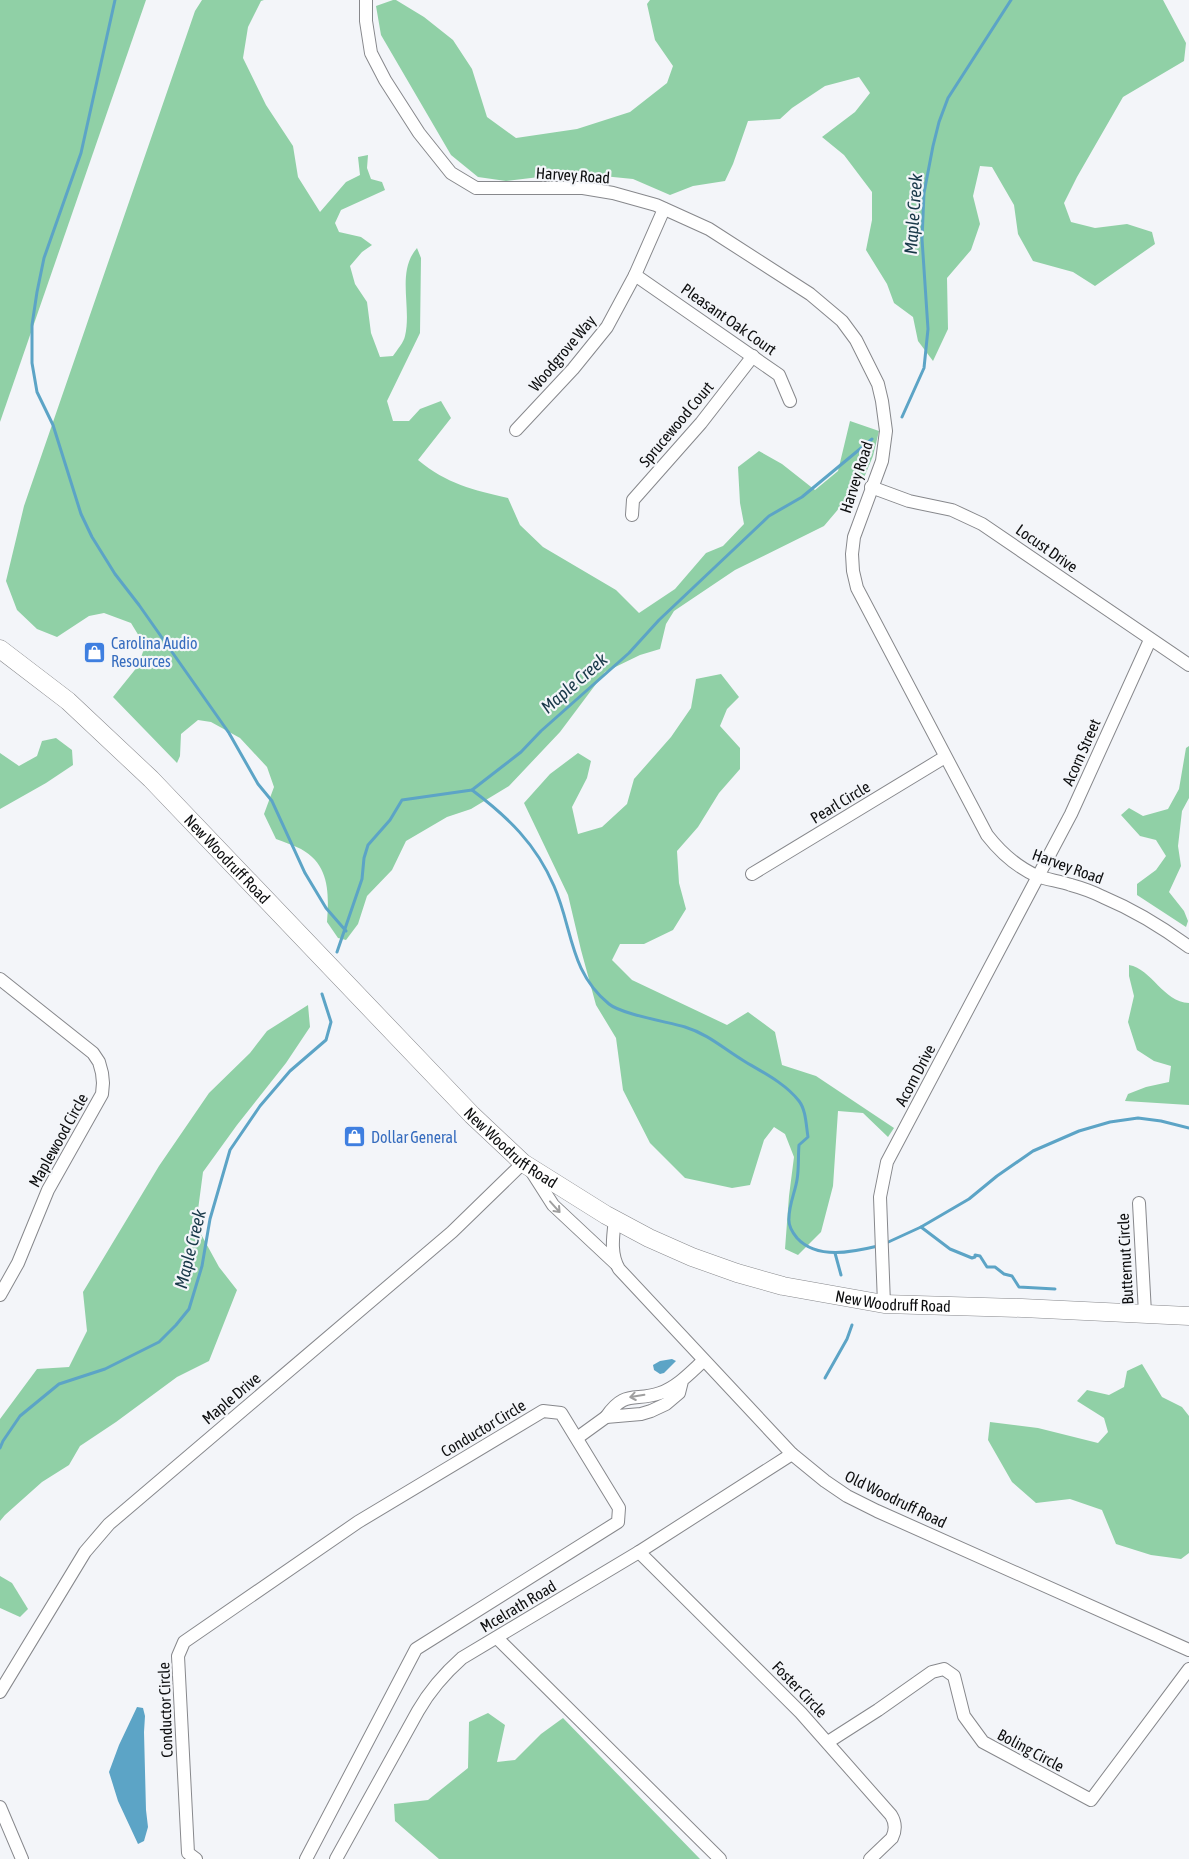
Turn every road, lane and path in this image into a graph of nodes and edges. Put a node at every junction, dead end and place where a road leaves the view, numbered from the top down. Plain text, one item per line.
1 (366, 0) edge
2 (664, 209) junction
3 (635, 275) junction
4 (753, 356) junction
5 (790, 401) dead end
6 (516, 430) dead end
7 (871, 487) junction
8 (632, 515) dead end
9 (1150, 640) junction
10 (0, 649) edge
11 (1189, 665) edge
12 (946, 757) junction
13 (752, 874) dead end
14 (1038, 876) junction
15 (1189, 947) edge
16 (0, 979) edge
17 (526, 1165) junction
18 (1139, 1203) dead end
19 (615, 1220) junction
20 (615, 1263) junction
21 (0, 1295) edge
22 (884, 1304) junction
23 (1145, 1313) junction
24 (1189, 1316) edge
25 (703, 1360) junction
26 (682, 1380) junction
27 (606, 1417) junction
28 (577, 1438) junction
29 (792, 1454) junction
30 (639, 1552) junction
31 (498, 1638) junction
32 (1189, 1650) edge
33 (1189, 1669) edge
34 (0, 1692) edge
35 (828, 1742) junction
36 (0, 1806) edge
37 (22, 1859) edge
38 (196, 1859) edge
39 (306, 1859) edge
40 (336, 1859) edge
41 (720, 1859) edge
42 (870, 1859) edge

1 - 2 street, Harvey Road
2 - 3 street, Woodgrove Way
2 - 7 street, Harvey Road
3 - 4 street, Pleasant Oak Court
3 - 6 street, Woodgrove Way
4 - 5 street, Pleasant Oak Court
4 - 8 street, Sprucewood Court
7 - 9 street, Locust Drive
7 - 12 street, Harvey Road
9 - 11 street, Locust Drive
9 - 14 street, Acorn Street
10 - 17 main road, New Woodruff Road
12 - 13 street, Pearl Circle
12 - 14 street, Harvey Road
14 - 15 street, Harvey Road
14 - 22 street, Acorn Drive
16 - 21 street, Maplewood Circle
17 - 19 main road, New Woodruff Road
17 -> 20 street, Old Woodruff Road
17 - 34 street, Maple Drive
18 - 23 street, Butternut Circle
19 - 20 street
19 - 22 main road, New Woodruff Road
20 - 25 street, Old Woodruff Road
22 - 23 main road, New Woodruff Road
23 - 24 main road, New Woodruff Road
25 - 26 street
25 - 29 street, Old Woodruff Road
26 -> 27 street
26 - 27 street
27 - 28 street
28 - 38 street, Conductor Circle
28 - 39 street, Conductor Circle
29 - 30 street, Mcelrath Road
29 - 32 street, Old Woodruff Road
30 - 31 street, Mcelrath Road
30 - 35 street, Foster Circle
31 - 40 street, Mcelrath Road
31 - 41 street
33 - 35 street, Boling Circle
35 - 42 street, Foster Circle
36 - 37 street

